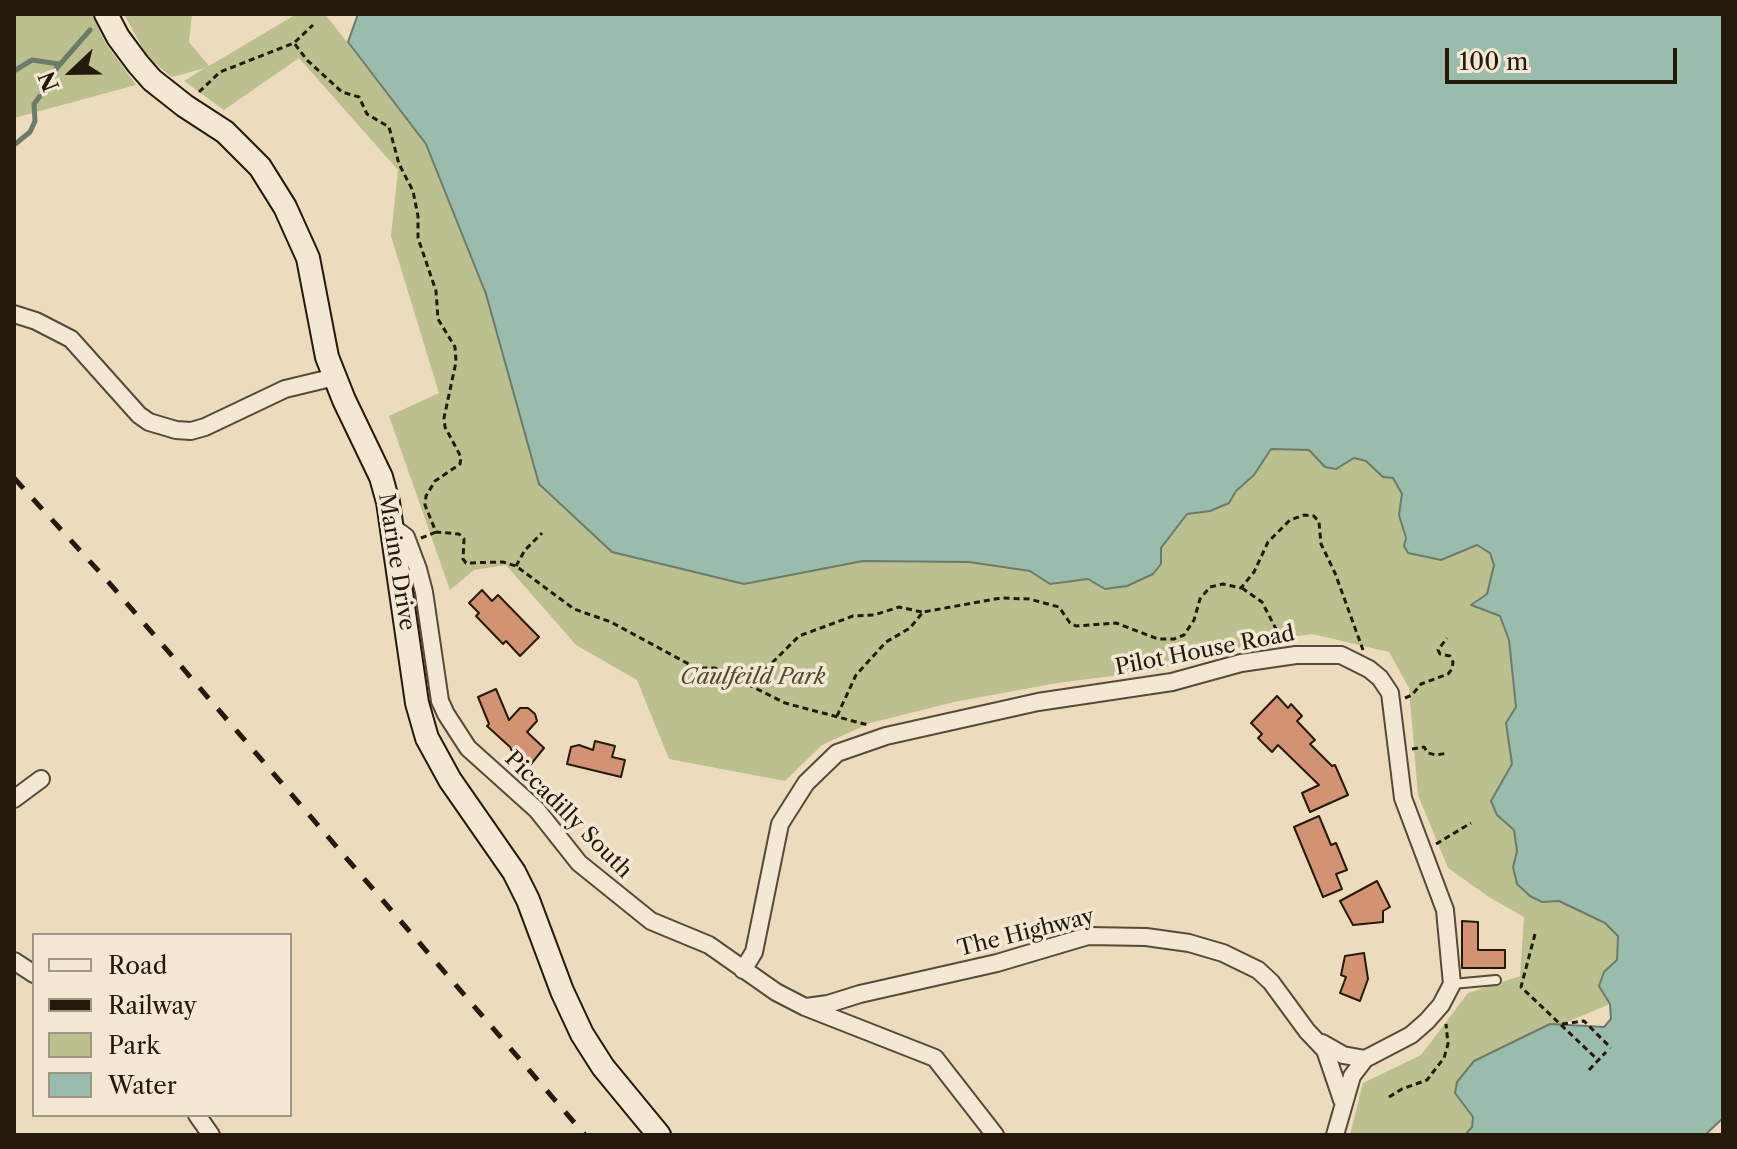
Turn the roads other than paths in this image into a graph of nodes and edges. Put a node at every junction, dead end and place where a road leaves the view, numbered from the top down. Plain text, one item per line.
1 (106, 14) edge
2 (14, 314) edge
3 (335, 377) junction
4 (394, 528) junction
5 (41, 779) dead end
6 (14, 799) edge
7 (14, 961) edge
8 (743, 970) junction
9 (32, 973) edge
10 (1496, 980) dead end
11 (1452, 984) junction
12 (805, 1007) junction
13 (1319, 1041) junction
14 (1365, 1059) junction
15 (1343, 1104) junction
16 (198, 1117) edge
17 (211, 1135) edge
18 (659, 1135) edge
19 (995, 1135) edge
20 (1335, 1135) edge

1 - 3 main road, Marine Drive
2 - 3 street
3 - 4 main road, Marine Drive
4 - 8 street, Piccadilly South
4 - 18 main road, Marine Drive
5 - 6 street
7 - 9 street
8 - 11 street, Pilot House Road
8 - 12 street, Piccadilly South
10 - 11 lane
11 - 14 street
12 - 13 street, The Highway
12 - 19 street, Piccadilly South
13 - 14 street, The Highway
13 - 15 street, The Highway
14 - 15 street
15 - 20 street
16 - 17 street

